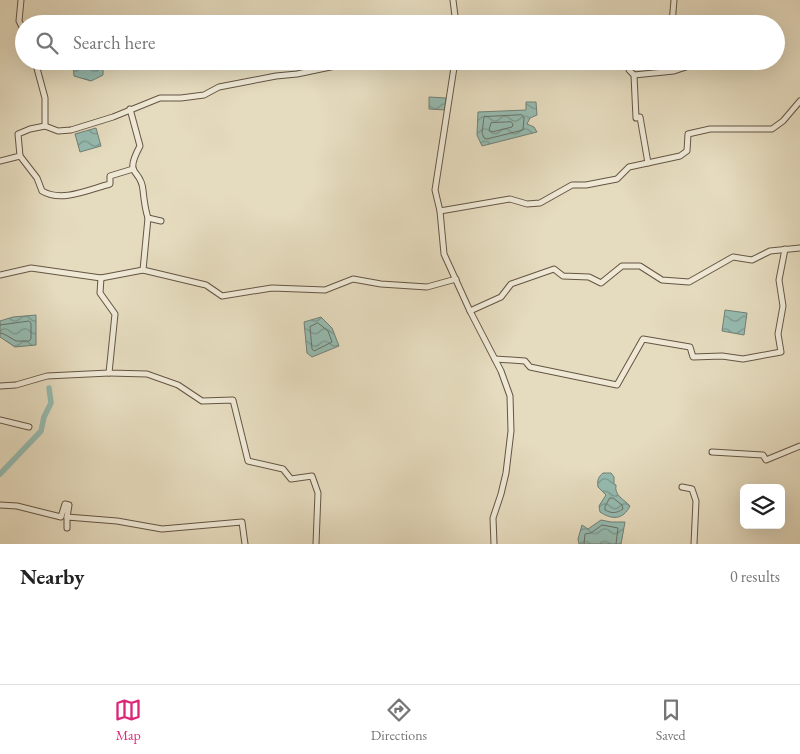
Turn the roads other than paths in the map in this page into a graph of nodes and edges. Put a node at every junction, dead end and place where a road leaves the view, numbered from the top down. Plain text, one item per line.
1 (21, 0) edge
2 (453, 0) edge
3 (674, 0) edge
4 (20, 15) edge
5 (455, 15) edge
6 (673, 15) edge
7 (37, 70) edge
8 (316, 70) edge
9 (454, 70) edge
10 (629, 70) edge
11 (677, 70) edge
12 (634, 75) junction
13 (800, 101) edge
14 (130, 109) junction
15 (45, 126) junction
16 (20, 156) junction
17 (0, 161) edge
18 (648, 163) junction
19 (132, 169) junction
20 (440, 211) junction
21 (148, 218) junction
22 (161, 221) dead end
23 (800, 248) edge
24 (785, 249) junction
25 (143, 270) junction
26 (0, 275) edge
27 (101, 278) junction
28 (456, 279) junction
29 (470, 311) junction
30 (495, 359) junction
31 (109, 373) junction
32 (0, 386) edge
33 (0, 420) edge
34 (29, 427) dead end
35 (800, 446) edge
36 (712, 452) dead end
37 (682, 487) dead end
38 (0, 506) edge
39 (67, 517) junction
40 (67, 528) dead end
41 (245, 544) edge
42 (316, 544) edge
43 (494, 544) edge
44 (694, 544) edge

1 - 4 street
2 - 5 street
3 - 6 street
7 - 15 street
8 - 14 street
9 - 20 street
10 - 12 street
11 - 12 street
12 - 18 street
13 - 18 street
14 - 15 street
14 - 19 street
15 - 16 street
16 - 17 street
16 - 19 street
18 - 20 street
19 - 21 street
20 - 28 street
21 - 22 street
21 - 25 street
23 - 24 street
24 - 29 street
24 - 30 street
25 - 27 street
25 - 28 street
26 - 27 street
27 - 31 street
28 - 29 street
29 - 30 street
30 - 43 street
31 - 32 street
31 - 42 street
33 - 34 street
35 - 36 street
37 - 44 street
38 - 39 street
39 - 40 street
39 - 41 street

